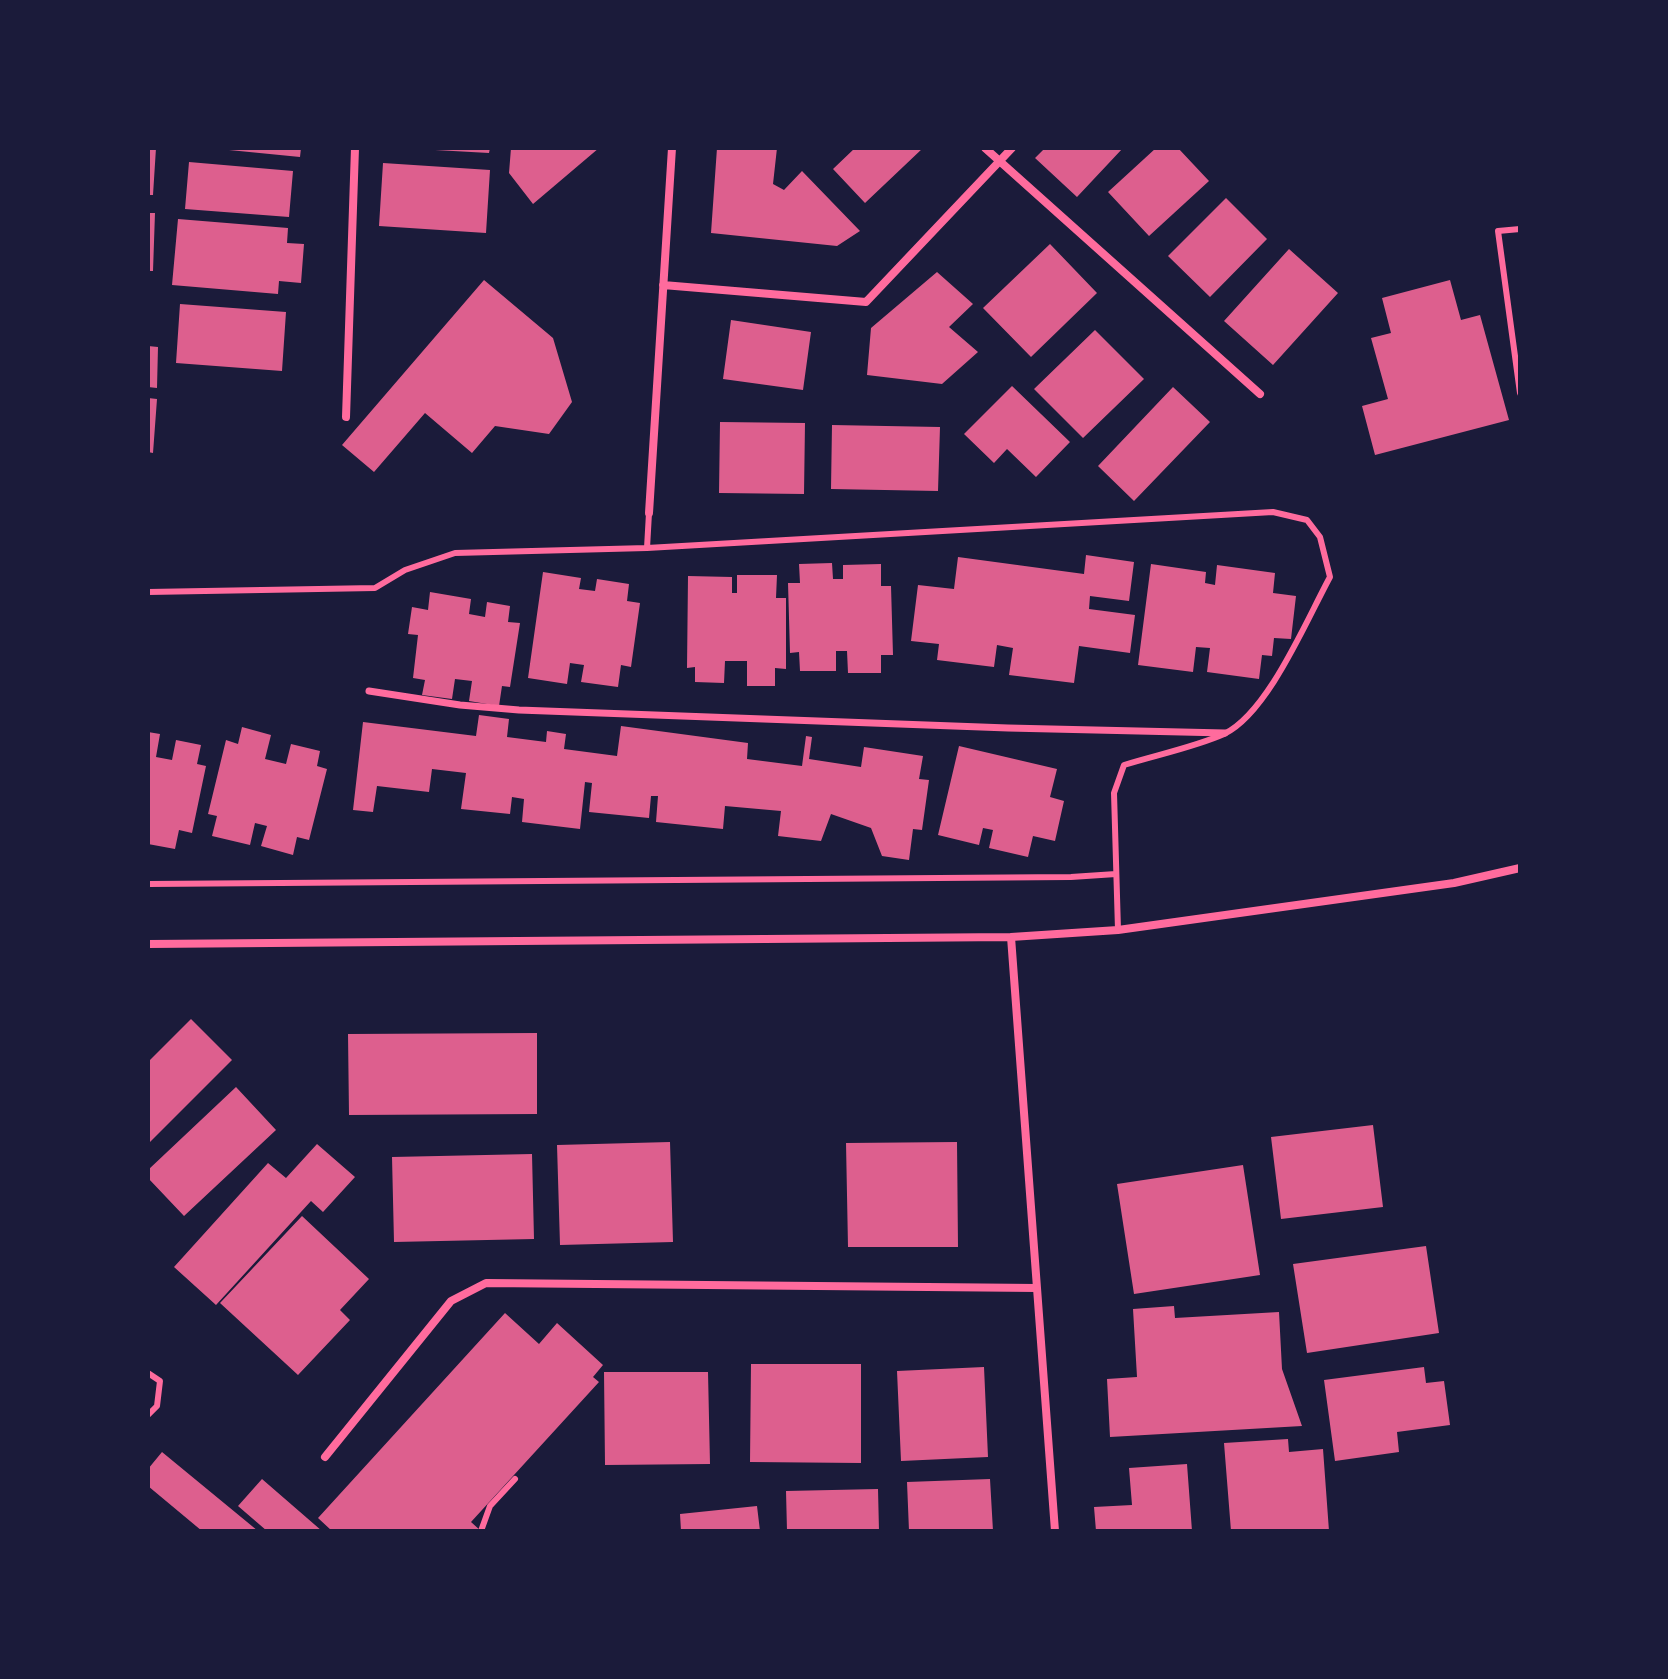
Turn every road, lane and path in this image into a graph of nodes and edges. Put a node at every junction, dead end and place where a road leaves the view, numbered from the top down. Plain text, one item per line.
1 (355, 148) edge
2 (672, 148) edge
3 (985, 148) edge
4 (1012, 148) edge
5 (998, 162) junction
6 (1520, 229) edge
7 (663, 285) junction
8 (1520, 393) edge
9 (1260, 394) dead end
10 (346, 417) dead end
11 (649, 513) joint
12 (647, 548) junction
13 (148, 592) edge
14 (369, 691) dead end
15 (1225, 733) junction
16 (1520, 868) edge
17 (1116, 874) junction
18 (148, 884) edge
19 (1118, 930) junction
20 (1011, 937) junction
21 (148, 944) edge
22 (1037, 1288) junction
23 (148, 1373) edge
24 (148, 1415) edge
25 (325, 1457) dead end
26 (515, 1479) dead end
27 (481, 1531) edge
28 (1055, 1531) edge

1 - 10 street
2 - 7 street
3 - 5 street
4 - 5 street
5 - 7 street
5 - 9 street
6 - 8 lane
7 - 11 street
11 - 12 lane
12 - 13 lane
12 - 15 lane
14 - 15 street
15 - 17 lane
16 - 19 street
17 - 18 lane
17 - 19 lane
19 - 20 street
20 - 21 street
20 - 22 street
22 - 25 street
22 - 28 street
23 - 24 lane
26 - 27 lane

